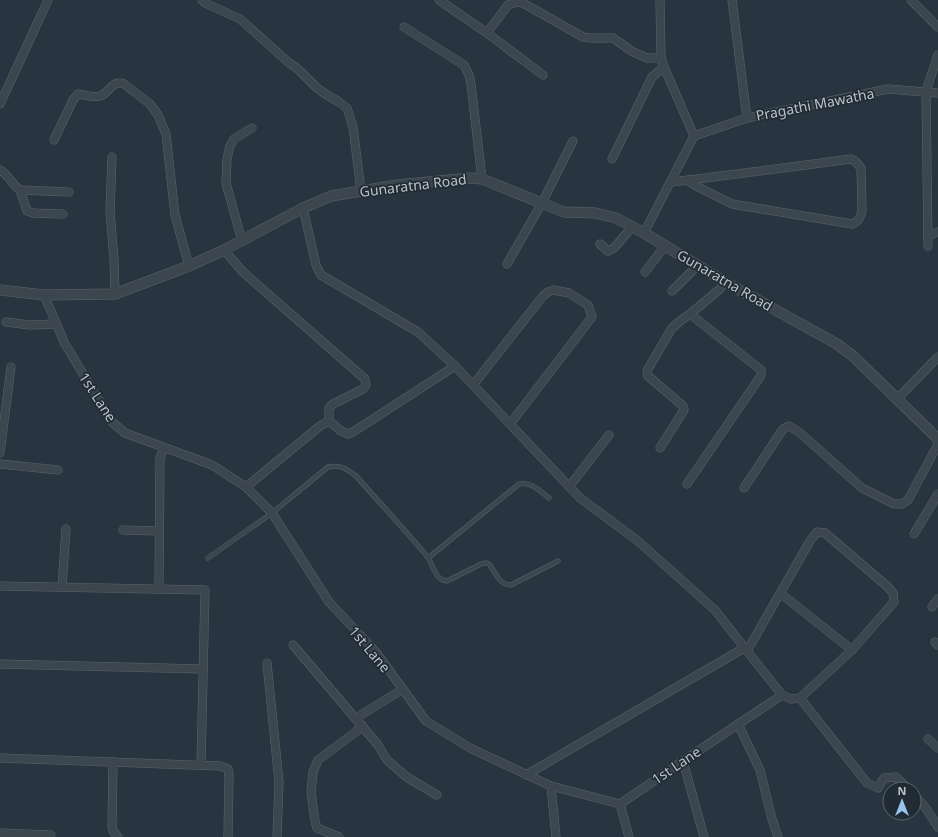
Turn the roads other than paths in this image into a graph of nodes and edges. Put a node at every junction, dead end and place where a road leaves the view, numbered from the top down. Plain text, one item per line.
1 (48, 0) edge
2 (202, 0) edge
3 (438, 0) edge
4 (660, 0) edge
5 (732, 0) edge
6 (911, 0) edge
7 (404, 27) dead end
8 (938, 28) edge
9 (487, 33) junction
10 (938, 55) edge
11 (662, 62) junction
12 (543, 75) dead end
13 (926, 91) junction
14 (938, 93) edge
15 (0, 104) edge
16 (746, 118) junction
17 (252, 128) dead end
18 (694, 136) junction
19 (54, 140) dead end
20 (573, 141) dead end
21 (112, 157) dead end
22 (612, 159) dead end
23 (0, 170) edge
24 (482, 179) junction
25 (687, 180) junction
26 (671, 182) junction
27 (20, 190) junction
28 (361, 191) junction
29 (69, 192) dead end
30 (542, 203) junction
31 (303, 208) junction
32 (63, 214) dead end
33 (632, 227) junction
34 (938, 232) edge
35 (644, 233) junction
36 (928, 236) junction
37 (242, 241) junction
38 (600, 244) dead end
39 (666, 246) junction
40 (928, 246) dead end
41 (224, 250) junction
42 (507, 264) dead end
43 (698, 265) junction
44 (189, 266) junction
45 (645, 272) dead end
46 (725, 282) junction
47 (0, 290) edge
48 (672, 292) dead end
49 (115, 294) junction
50 (44, 295) junction
51 (690, 314) junction
52 (6, 322) dead end
53 (56, 324) junction
54 (938, 357) edge
55 (455, 366) junction
56 (11, 367) dead end
57 (473, 385) junction
58 (898, 398) junction
59 (329, 421) junction
60 (510, 424) junction
61 (609, 435) dead end
62 (938, 439) edge
63 (938, 444) edge
64 (164, 448) junction
65 (660, 448) dead end
66 (0, 453) edge
67 (0, 464) edge
68 (58, 470) dead end
69 (687, 484) dead end
70 (246, 487) junction
71 (569, 487) junction
72 (744, 488) dead end
73 (938, 494) edge
74 (549, 498) dead end
75 (272, 513) junction
76 (66, 528) dead end
77 (123, 530) dead end
78 (159, 531) junction
79 (914, 534) dead end
80 (208, 558) dead end
81 (428, 558) junction
82 (558, 562) dead end
83 (0, 586) edge
84 (62, 587) junction
85 (159, 589) junction
86 (780, 593) junction
87 (938, 600) edge
88 (932, 607) dead end
89 (292, 645) dead end
90 (745, 650) junction
91 (852, 650) junction
92 (267, 663) dead end
93 (0, 664) edge
94 (203, 669) junction
95 (403, 689) junction
96 (782, 695) junction
97 (800, 698) junction
98 (356, 718) junction
99 (738, 724) junction
100 (362, 726) junction
101 (928, 739) dead end
102 (938, 748) edge
103 (0, 758) edge
104 (683, 761) junction
105 (114, 762) junction
106 (201, 764) junction
107 (526, 775) junction
108 (882, 781) edge
109 (882, 781) edge
110 (900, 781) edge
111 (551, 786) junction
112 (437, 795) dead end
113 (620, 804) junction
114 (922, 804) edge
115 (938, 827) edge
116 (0, 833) edge
117 (51, 835) dead end
118 (118, 837) edge
119 (228, 837) edge
120 (277, 837) edge
121 (339, 837) edge
122 (556, 837) edge
123 (629, 837) edge
124 (704, 837) edge
125 (778, 837) edge

1 - 15 street
2 - 28 street
3 - 9 street
4 - 11 street
5 - 16 street
6 - 8 street
7 - 24 street
9 - 11 street
9 - 12 street
10 - 13 street
11 - 18 street
11 - 22 street
13 - 14 street, Pragathi Mawatha
13 - 16 street, Pragathi Mawatha
13 - 36 street
16 - 18 street, Pragathi Mawatha
17 - 37 street
18 - 26 street
19 - 44 street
20 - 30 street
21 - 49 street
23 - 27 street
24 - 28 street, Gunaratna Road
24 - 30 street, Gunaratna Road
25 - 25 street
25 - 26 street
26 - 35 street
27 - 29 street
27 - 32 street
28 - 31 street, Gunaratna Road
30 - 33 street, Gunaratna Road
30 - 42 street
31 - 37 street, Gunaratna Road
31 - 55 street
33 - 35 street, Gunaratna Road
33 - 38 street
34 - 36 street
35 - 39 street, Gunaratna Road
36 - 40 street
37 - 41 street, Gunaratna Road
39 - 43 street, Gunaratna Road
39 - 45 street
41 - 44 street, Gunaratna Road
41 - 59 street
43 - 46 street, Gunaratna Road
43 - 48 street
44 - 49 street, Gunaratna Road
46 - 51 street
46 - 58 street, Gunaratna Road
47 - 50 street, Gunaratna Road
49 - 50 street, Gunaratna Road
50 - 53 street, 1st Lane
51 - 65 street
51 - 69 street
52 - 53 street
53 - 64 street, 1st Lane
54 - 58 street
55 - 57 street
55 - 59 street
56 - 66 street
57 - 60 street
57 - 60 street
58 - 62 street, Gunaratna Road
59 - 70 street
60 - 71 street
61 - 71 street
63 - 72 street
64 - 70 street, 1st Lane
64 - 78 street
67 - 68 street
70 - 75 street, 1st Lane
71 - 90 street
73 - 79 street
74 - 81 lane
75 - 80 lane
75 - 81 lane
75 - 95 street, 1st Lane
76 - 84 street
77 - 78 street
78 - 85 street
81 - 82 lane
83 - 84 street
84 - 85 street
85 - 94 street
86 - 90 street
86 - 91 street
86 - 91 street
87 - 88 street
89 - 98 street
90 - 96 street
90 - 107 street
91 - 97 street
92 - 120 street
93 - 94 street
94 - 106 street
95 - 98 street
95 - 107 street, 1st Lane
96 - 97 street
96 - 99 street, 1st Lane
97 - 108 street
98 - 100 street
99 - 104 street, 1st Lane
99 - 125 street
100 - 112 street
100 - 121 street
101 - 102 street
103 - 105 street
104 - 113 street, 1st Lane
104 - 124 street
105 - 106 street
105 - 118 street
106 - 119 street
107 - 111 street, 1st Lane
109 - 110 street
111 - 113 street, 1st Lane
111 - 122 street
113 - 123 street
114 - 115 street
116 - 117 street

